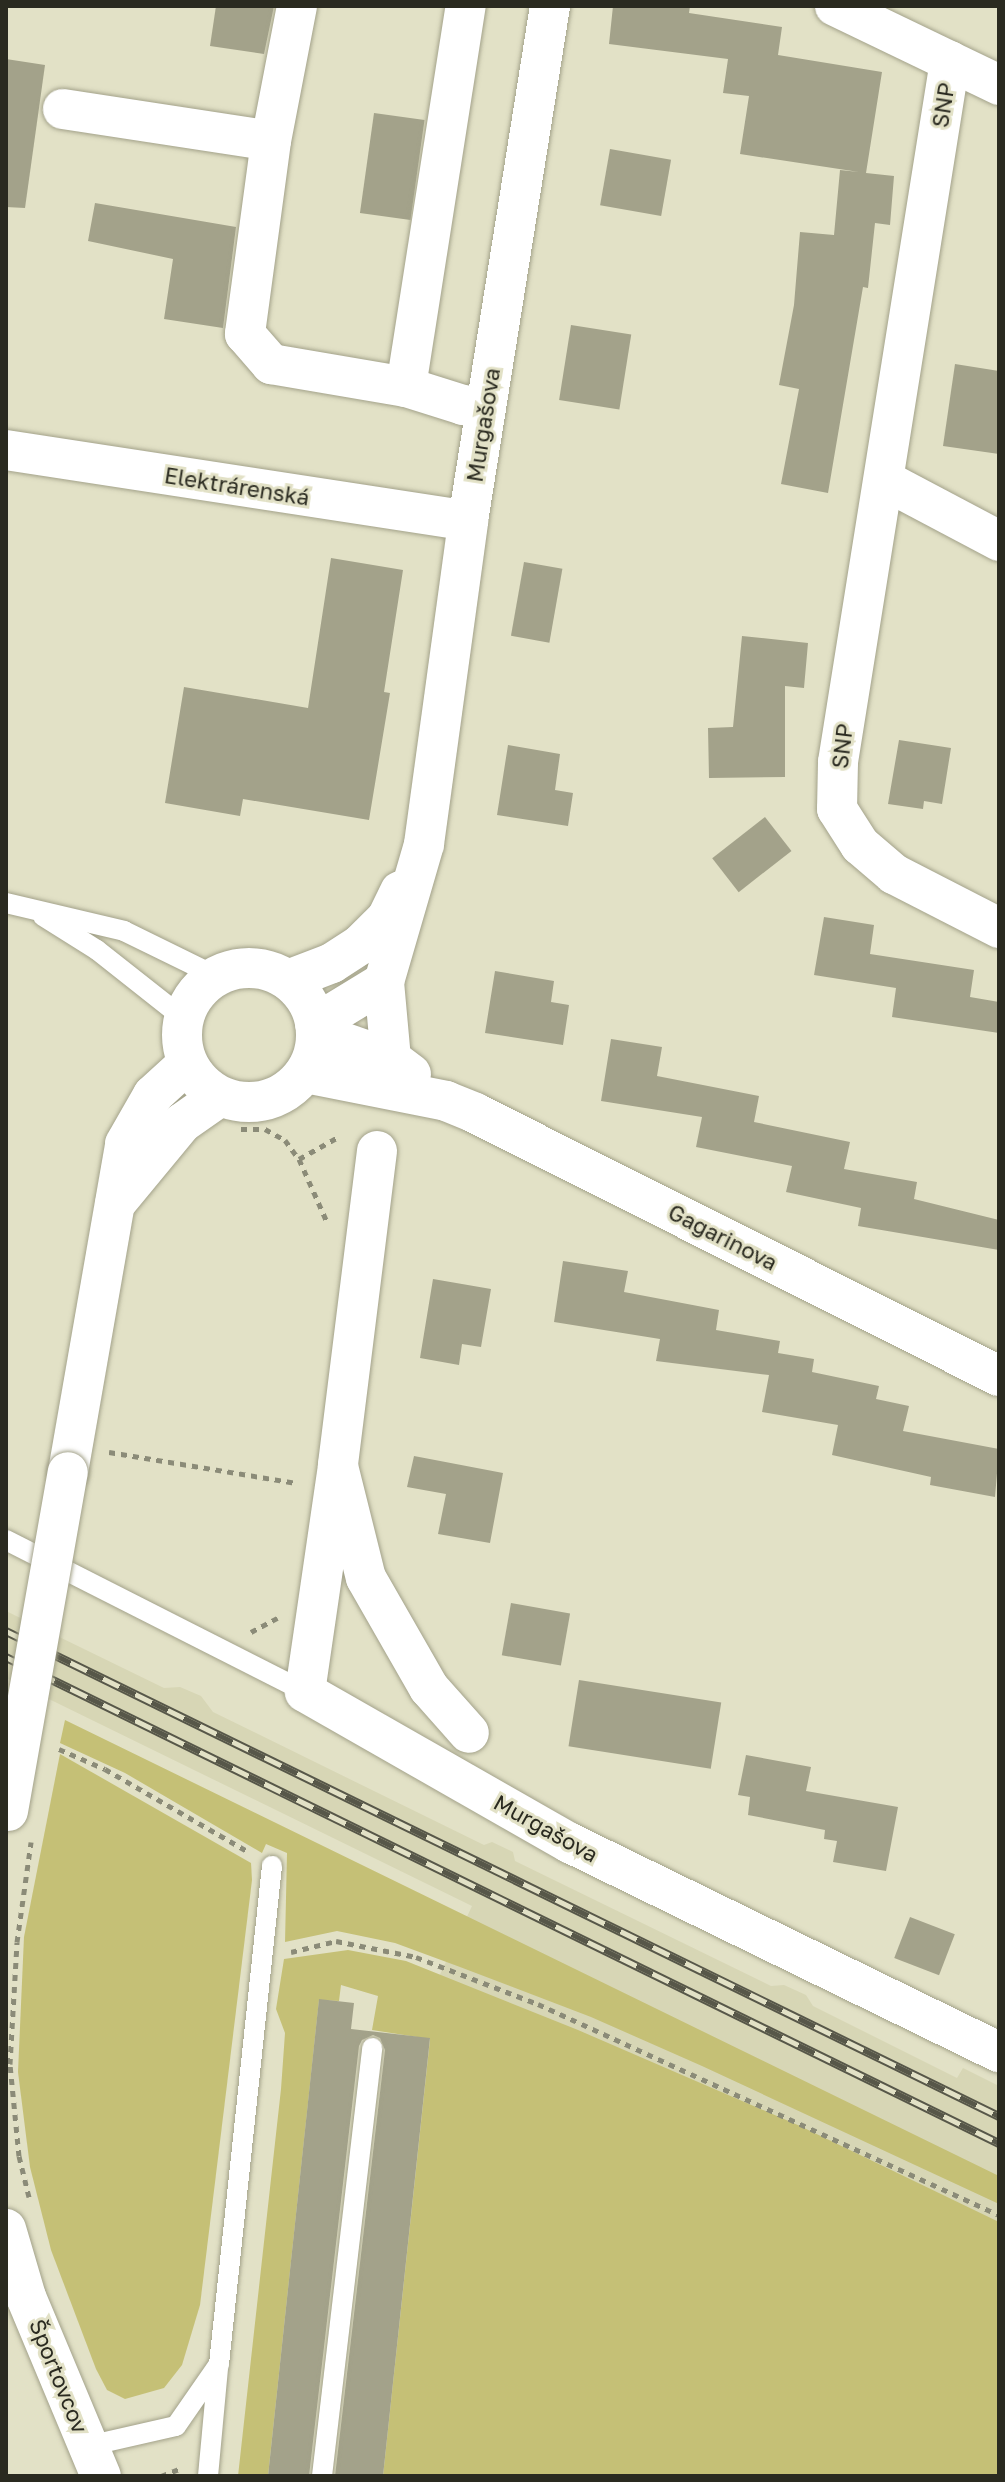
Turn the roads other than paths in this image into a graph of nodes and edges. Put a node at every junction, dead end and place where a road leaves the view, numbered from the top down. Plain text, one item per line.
1 (297, 6) edge
2 (466, 6) edge
3 (550, 6) edge
4 (835, 6) edge
5 (950, 61) junction
6 (999, 85) edge
7 (63, 109) dead end
8 (271, 141) junction
9 (406, 387) junction
10 (485, 408) junction
11 (6, 450) edge
12 (884, 480) junction
13 (468, 521) junction
14 (999, 541) edge
15 (424, 844) junction
16 (14, 903) edge
17 (999, 928) edge
18 (216, 976) junction
19 (288, 980) junction
20 (384, 982) junction
21 (183, 1018) junction
22 (316, 1029) junction
23 (391, 1059) junction
24 (187, 1064) junction
25 (305, 1073) junction
26 (446, 1101) junction
27 (229, 1113) junction
28 (377, 1151) dead end
29 (112, 1207) junction
30 (999, 1376) edge
31 (338, 1466) junction
32 (6, 1540) edge
33 (305, 1692) junction
34 (469, 1733) dead end
35 (16, 1825) edge
36 (272, 1866) road end
37 (372, 2048) dead end
38 (999, 2052) edge
39 (19, 2220) edge
40 (219, 2364) junction
41 (94, 2461) edge
42 (208, 2476) edge
43 (322, 2476) edge

1 - 8 street
2 - 9 street
3 - 10 street, Murgašova
4 - 5 street
5 - 6 street
5 - 12 street, SNP
7 - 8 street
8 - 9 street
9 - 10 street
10 - 13 street, Murgašova
11 - 13 street, Elektrárenská
12 - 14 street
12 - 17 street, SNP
13 - 15 street, Murgašova
15 - 19 street, Murgašova
15 - 20 street, Murgašova
16 - 18 lane
16 - 21 lane
18 - 19 street
18 - 21 street
19 - 22 street
20 - 22 street
20 - 23 street, Murgašova
21 - 24 street
22 - 23 street, Gagarinova
22 - 25 street
23 - 26 street, Gagarinova
24 - 27 street
24 - 29 street
25 - 26 street, Gagarinova
25 - 27 street
26 - 30 street, Gagarinova
27 - 29 street
28 - 31 street
29 - 35 street, bridge
31 - 33 street
31 - 34 street
32 - 33 lane
33 - 38 street, Murgašova
36 - 40 lane
37 - 43 lane
39 - 41 street, Športovcov
40 - 41 lane
40 - 42 lane

